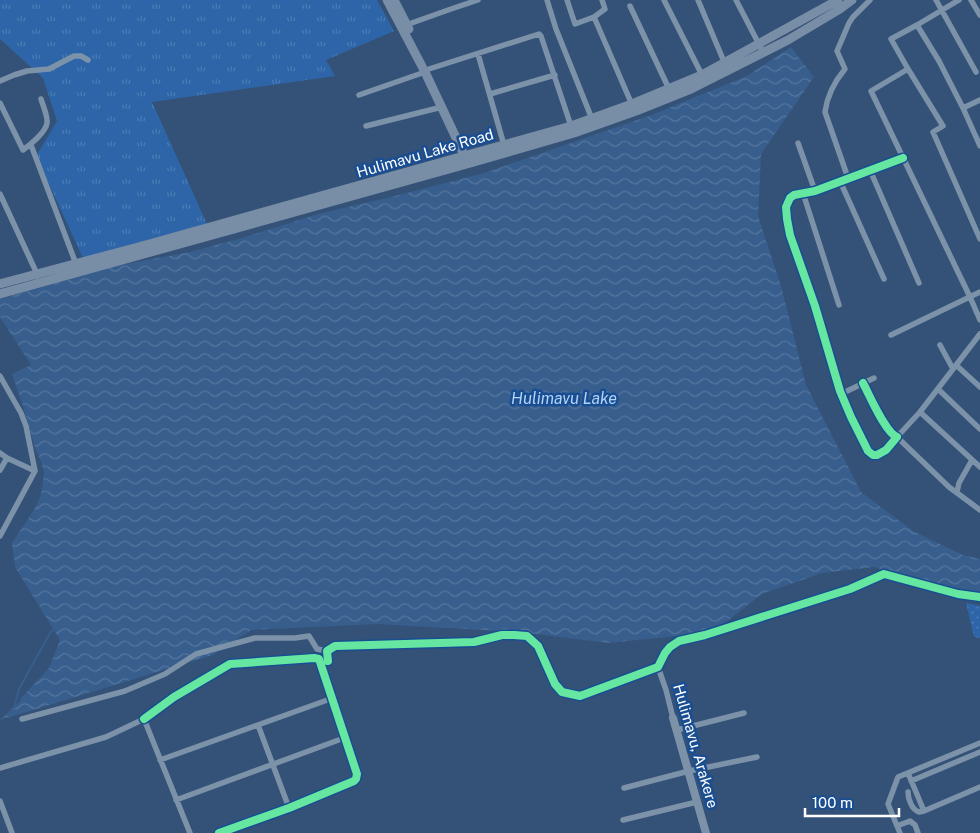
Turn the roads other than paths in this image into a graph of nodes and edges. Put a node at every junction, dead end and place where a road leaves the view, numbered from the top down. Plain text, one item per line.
1 (387, 0) edge
2 (394, 0) edge
3 (478, 0) edge
4 (547, 0) edge
5 (567, 0) edge
6 (602, 0) edge
7 (664, 0) edge
8 (698, 0) edge
9 (736, 0) edge
10 (838, 0) edge
11 (852, 0) edge
12 (870, 0) edge
13 (936, 0) edge
14 (960, 0) edge
15 (971, 0) edge
16 (630, 6) dead end
17 (942, 10) junction
18 (980, 15) edge
19 (594, 17) junction
20 (917, 25) junction
21 (404, 26) junction
22 (761, 48) junction
23 (478, 54) junction
24 (88, 60) dead end
25 (725, 64) junction
26 (908, 69) junction
27 (427, 70) junction
28 (976, 72) dead end
29 (554, 75) junction
30 (702, 75) junction
31 (0, 81) edge
32 (669, 90) junction
33 (490, 94) junction
34 (359, 96) dead end
35 (41, 99) dead end
36 (980, 100) edge
37 (0, 103) edge
38 (442, 107) junction
39 (633, 108) junction
40 (963, 108) junction
41 (592, 119) junction
42 (366, 126) dead end
43 (571, 126) junction
44 (978, 135) edge
45 (798, 143) dead end
46 (31, 145) junction
47 (504, 145) junction
48 (980, 146) edge
49 (903, 158) junction
50 (469, 159) junction
51 (870, 170) junction
52 (848, 178) junction
53 (840, 181) junction
54 (815, 191) junction
55 (803, 193) junction
56 (0, 194) edge
57 (980, 239) edge
58 (76, 264) junction
59 (39, 279) junction
60 (884, 279) dead end
61 (919, 283) dead end
62 (6, 286) edge
63 (980, 292) edge
64 (0, 294) edge
65 (970, 297) junction
66 (839, 304) dead end
67 (980, 320) edge
68 (980, 334) edge
69 (892, 335) dead end
70 (978, 343) edge
71 (940, 345) dead end
72 (955, 367) junction
73 (0, 376) edge
74 (874, 378) dead end
75 (863, 383) junction
76 (980, 387) edge
77 (938, 389) junction
78 (841, 394) junction
79 (920, 412) junction
80 (980, 429) edge
81 (898, 437) junction
82 (0, 453) edge
83 (7, 458) junction
84 (972, 460) junction
85 (980, 467) edge
86 (0, 470) edge
87 (35, 471) junction
88 (957, 492) junction
89 (980, 510) edge
90 (0, 536) edge
91 (980, 597) edge
92 (327, 651) junction
93 (328, 661) dead end
94 (658, 667) junction
95 (333, 698) junction
96 (744, 713) dead end
97 (674, 718) joint
98 (22, 719) dead end
99 (144, 719) junction
100 (258, 725) junction
101 (677, 730) junction
102 (344, 738) junction
103 (980, 743) edge
104 (980, 752) edge
105 (757, 757) dead end
106 (160, 760) junction
107 (272, 764) junction
108 (0, 768) edge
109 (688, 771) junction
110 (908, 773) junction
111 (911, 780) junction
112 (980, 787) edge
113 (624, 788) dead end
114 (908, 792) dead end
115 (176, 800) junction
116 (697, 802) junction
117 (0, 804) edge
118 (289, 808) junction
119 (924, 811) junction
120 (623, 820) dead end
121 (897, 826) junction
122 (12, 833) edge
123 (190, 833) edge
124 (219, 833) edge
125 (706, 833) edge
126 (900, 833) edge
127 (918, 833) edge

1 - 21 main road
2 - 21 main road
3 - 21 street
4 - 41 street
5 - 19 street
6 - 19 street
7 - 30 street
8 - 25 street
9 - 22 street
10 - 22 main road, Hulimavu Lake Road
11 - 22 main road, Hulimavu Lake Road
12 - 52 street
13 - 17 street
14 - 17 street
15 - 18 street
16 - 32 street
17 - 20 street
17 - 28 street
19 - 39 street
20 - 26 street
20 - 40 street
21 - 27 main road
22 - 25 main road, Hulimavu Lake Road
22 - 39 main road, Hulimavu Lake Road
23 - 27 street
23 - 29 street
23 - 33 street
24 - 31 street
25 - 30 main road, Hulimavu Lake Road
26 - 49 street
26 - 57 street
27 - 34 street
27 - 38 main road
27 - 50 main road
29 - 33 street
29 - 43 street
30 - 32 main road, Hulimavu Lake Road
32 - 39 main road, Hulimavu Lake Road
33 - 47 street
35 - 46 street
36 - 40 street
37 - 46 street
38 - 42 street
38 - 50 main road
39 - 41 main road, Hulimavu Lake Road
39 - 50 main road, Hulimavu Lake Road
40 - 44 street
41 - 43 main road, Hulimavu Lake Road
43 - 47 main road, Hulimavu Lake Road
44 - 48 street
45 - 54 street
46 - 58 street
47 - 50 main road, Hulimavu Lake Road
49 - 51 street
49 - 65 street
50 - 58 main road, Hulimavu Lake Road
50 - 59 main road, Hulimavu Lake Road
51 - 52 street
51 - 61 street
52 - 53 street
53 - 54 street
53 - 60 street
54 - 55 street
55 - 66 street
55 - 78 street
56 - 59 street
58 - 59 main road, Hulimavu Lake Road
59 - 62 main road, Hulimavu Lake Road
62 - 64 main road, Hulimavu Lake Road
63 - 65 street
65 - 67 street
65 - 69 street
68 - 70 street
70 - 72 street
71 - 72 street
72 - 76 street
72 - 77 street
73 - 87 street
74 - 75 street
75 - 78 street
75 - 81 street
77 - 79 street
77 - 80 street
78 - 81 street
79 - 81 street
79 - 84 street
81 - 88 street
82 - 83 street
83 - 86 street
83 - 87 street
84 - 85 street
84 - 88 street
87 - 90 street
88 - 89 street
91 - 94 street
92 - 93 street
92 - 94 street
92 - 98 street
94 - 97 street, Hulimavu, Arakere
95 - 99 street
95 - 100 street
95 - 102 street
96 - 101 street
97 - 101 street, Hulimavu, Arakere
99 - 106 street
99 - 108 street
100 - 106 street
100 - 107 street
101 - 109 street, Hulimavu, Arakere
102 - 107 street
102 - 118 street
103 - 110 street
104 - 111 street
105 - 109 street
106 - 115 street
107 - 115 street
107 - 118 street
109 - 113 street
109 - 116 street, Hulimavu, Arakere
110 - 111 street
110 - 121 street
111 - 119 street
112 - 119 street
114 - 119 street
115 - 123 street
116 - 120 street
116 - 125 street, Hulimavu, Arakere
117 - 122 street
118 - 124 street
121 - 126 street
121 - 127 street

